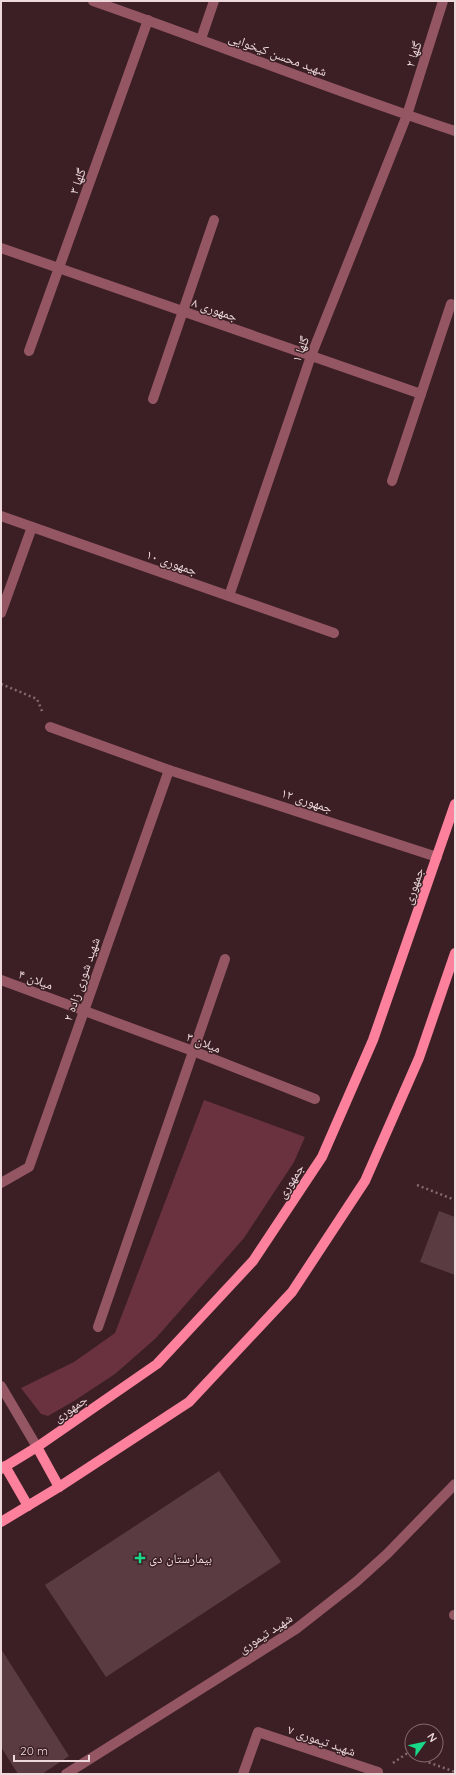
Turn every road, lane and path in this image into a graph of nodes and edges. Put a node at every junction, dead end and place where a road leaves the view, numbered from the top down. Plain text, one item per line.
1 (93, 1) edge
2 (214, 1) edge
3 (443, 1) edge
4 (148, 20) junction
5 (201, 39) junction
6 (407, 115) junction
7 (455, 131) edge
8 (214, 220) dead end
9 (1, 248) edge
10 (59, 268) junction
11 (451, 304) dead end
12 (183, 311) junction
13 (29, 351) dead end
14 (311, 356) junction
15 (421, 394) junction
16 (153, 399) dead end
17 (392, 481) dead end
18 (1, 516) edge
19 (32, 527) junction
20 (229, 596) junction
21 (1, 614) edge
22 (334, 633) dead end
23 (1, 684) edge
24 (50, 727) joint
25 (169, 770) junction
26 (455, 804) edge
27 (437, 857) junction
28 (455, 953) edge
29 (225, 959) dead end
30 (1, 980) edge
31 (84, 1011) junction
32 (193, 1051) junction
33 (314, 1099) dead end
34 (1, 1183) edge
35 (417, 1185) dead end
36 (455, 1200) edge
37 (98, 1327) dead end
38 (1, 1386) edge
39 (37, 1446) junction
40 (2, 1464) edge
41 (455, 1484) edge
42 (59, 1487) junction
43 (28, 1506) junction
44 (1, 1522) edge
45 (378, 1772) joint
46 (455, 1772) edge
47 (66, 1774) edge
48 (243, 1774) edge

1 - 4 street, شهید محسن کیخوایی
2 - 5 street
3 - 6 street, گلها ۲
4 - 5 street, شهید محسن کیخوایی
4 - 10 street, گلها ۳
5 - 6 street, شهید محسن کیخوایی
6 - 7 street, شهید محسن کیخوایی
6 - 14 street, گلها ۱
8 - 12 street
9 - 10 street, جمهوری ۸
10 - 12 street, جمهوری ۸
10 - 13 street, گلها ۳
11 - 15 street
12 - 14 street, جمهوری ۸
12 - 16 street
14 - 15 street, جمهوری ۸
14 - 20 street, گلها ۱
15 - 17 street
18 - 19 street, جمهوری ۱۰
19 - 20 street, جمهوری ۱۰
19 - 21 street
20 - 22 street, جمهوری ۱۰
23 - 24 path
24 - 25 street, جمهوری ۱۲
25 - 27 street, جمهوری ۱۲
25 - 31 street, شهید شوری زاده ۲
26 - 27 main road, جمهوری
27 - 39 main road, جمهوری
28 - 42 main road
29 - 32 street
30 - 31 street, میلان ۴
31 - 32 street, میلان ۳
31 - 34 street, شهید شوری زاده ۲
32 - 33 street, میلان ۳
32 - 37 street
35 - 36 path
38 - 39 street
39 - 40 main road, جمهوری
39 - 42 main road
40 - 43 main road
41 - 47 street, شهید تیموری
42 - 43 main road
43 - 44 main road
45 - 46 path
45 - 48 street, شهید تیموری ۷

